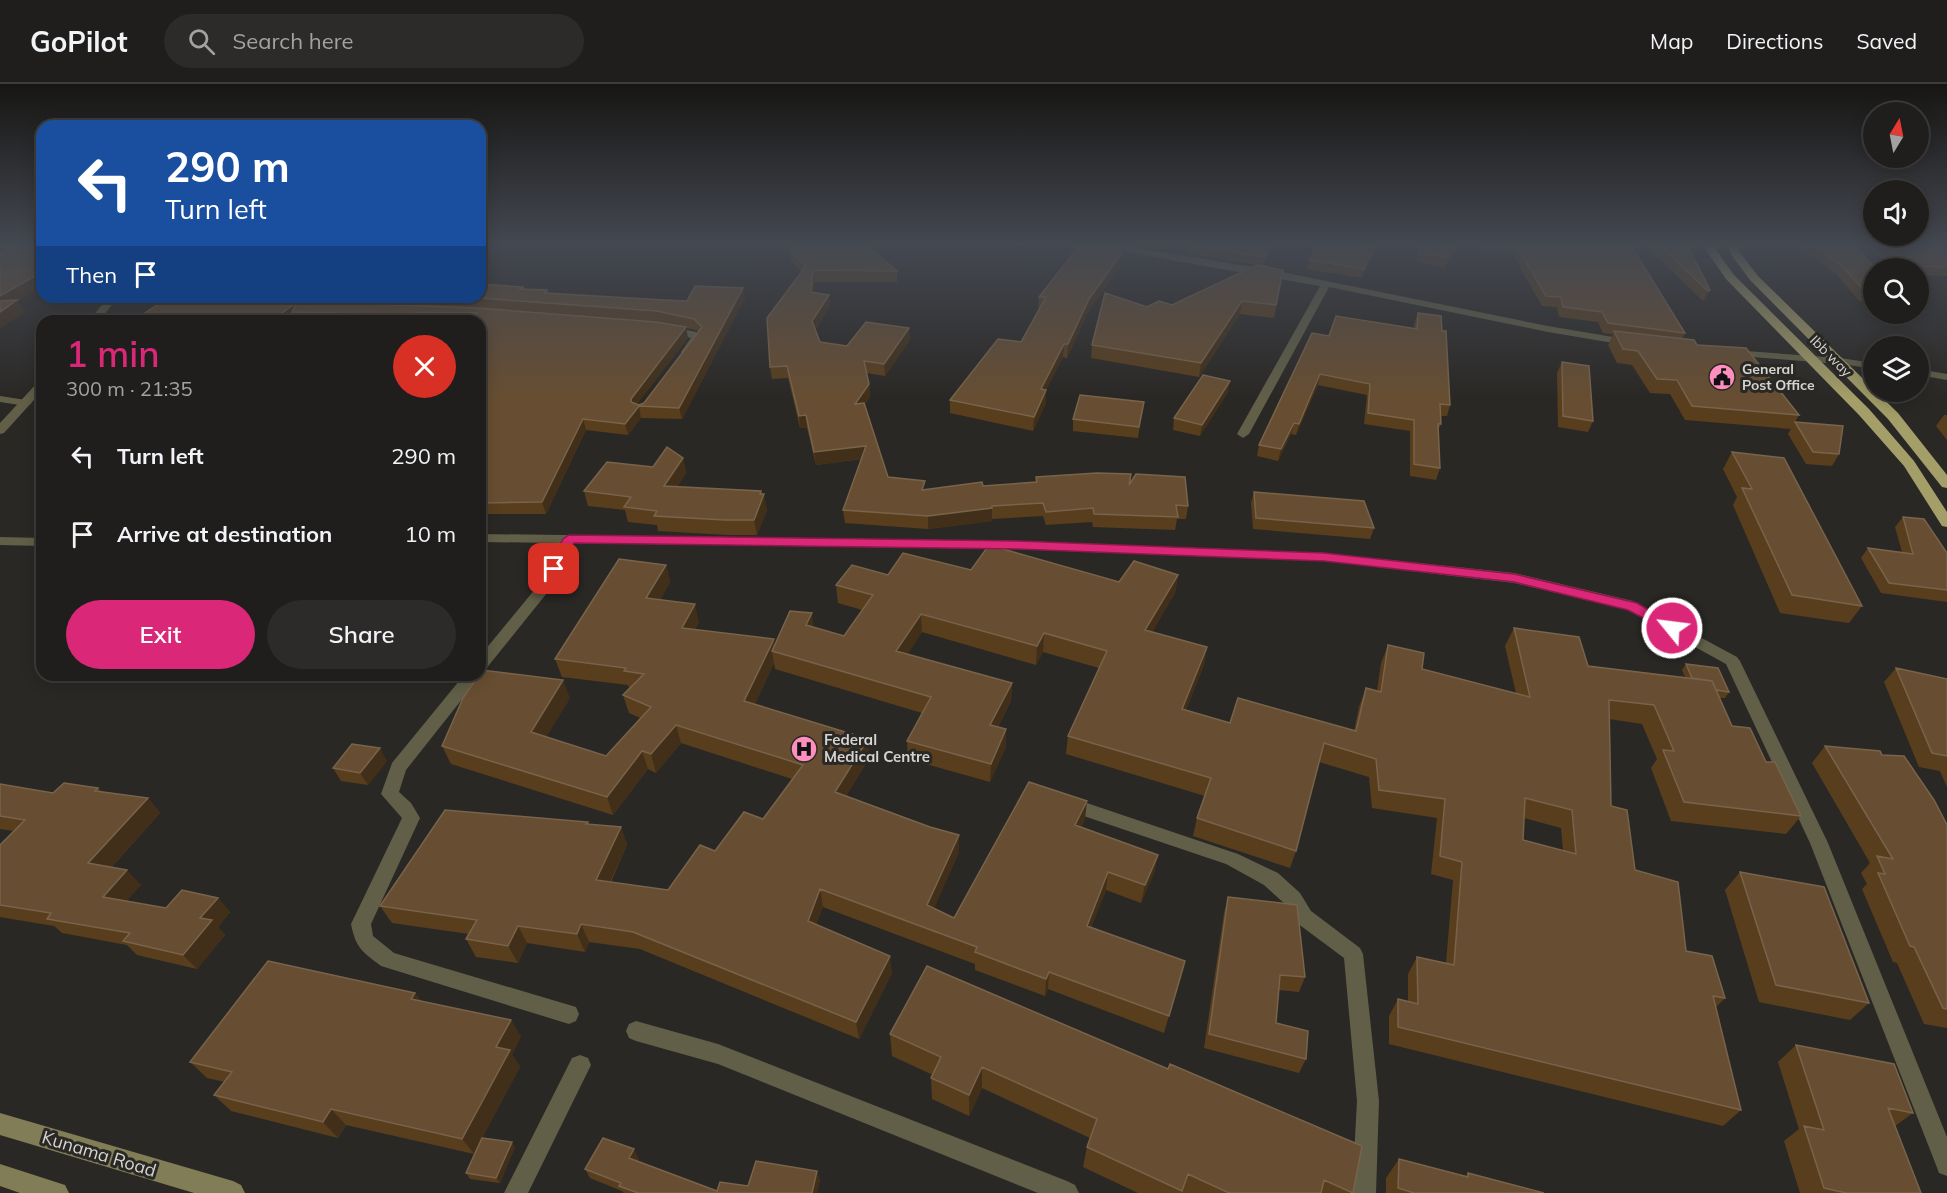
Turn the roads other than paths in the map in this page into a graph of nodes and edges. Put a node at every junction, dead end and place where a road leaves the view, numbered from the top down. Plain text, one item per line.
1 (1319, 296) edge
2 (1385, 296) edge
3 (1750, 296) edge
4 (1772, 296) edge
5 (108, 303) edge
6 (99, 315) edge
7 (659, 327) edge
8 (1641, 345) edge
9 (1725, 353) edge
10 (1814, 360) junction
11 (1840, 362) junction
12 (676, 365) edge
13 (1863, 365) edge
14 (1929, 374) edge
15 (1947, 377) edge
16 (36, 391) edge
17 (0, 399) edge
18 (26, 403) junction
19 (0, 430) edge
20 (1243, 434) dead end
21 (1947, 484) edge
22 (1947, 523) edge
23 (486, 538) edge
24 (569, 539) junction
25 (0, 541) edge
26 (36, 542) edge
27 (486, 659) edge
28 (468, 681) edge
29 (1050, 798) edge
30 (569, 1014) dead end
31 (636, 1031) dead end
32 (580, 1065) dead end
33 (0, 1124) edge
34 (1947, 1165) edge
35 (0, 1175) edge
36 (57, 1193) edge
37 (233, 1193) edge
38 (516, 1193) edge
39 (1067, 1193) edge
40 (1364, 1193) edge

1 - 20 street
2 - 8 street
3 - 10 highway, Ibb way
4 - 11 highway
5 - 6 street
7 - 12 street
9 - 10 street
10 - 11 street
10 - 22 highway, Ibb way
11 - 13 street
11 - 21 highway
14 - 15 street
16 - 18 street
17 - 18 street
18 - 19 street
23 - 24 street
24 - 27 street
24 - 34 street
25 - 26 street
28 - 30 street
29 - 40 street
31 - 39 street
32 - 38 street
33 - 37 main road, Kunama Road
35 - 36 main road

